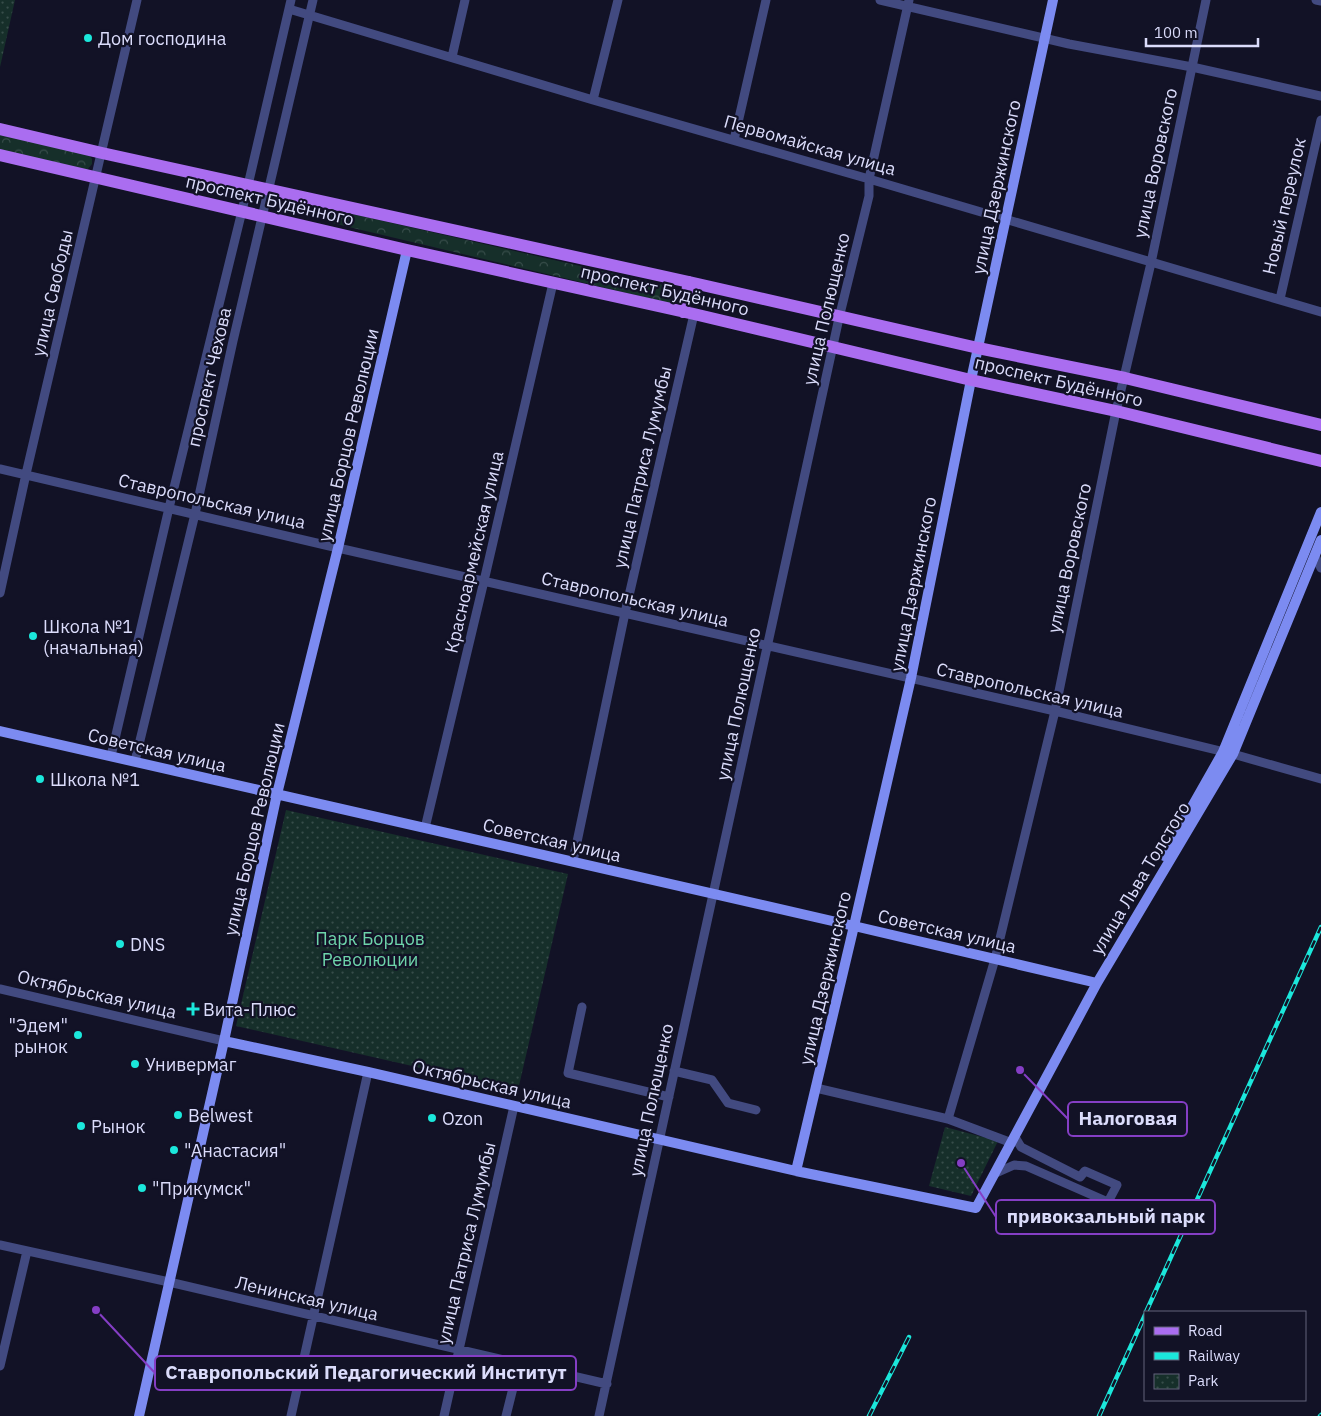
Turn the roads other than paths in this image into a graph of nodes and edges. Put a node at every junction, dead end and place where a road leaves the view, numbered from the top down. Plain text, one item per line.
1 (137, 0) edge
2 (313, 0) edge
3 (465, 0) edge
4 (618, 0) edge
5 (766, 0) edge
6 (880, 0) edge
7 (1053, 0) edge
8 (1206, 0) edge
9 (1316, 0) edge
10 (1321, 1) edge
11 (908, 3) edge
12 (290, 5) edge
13 (310, 16) junction
14 (1044, 38) junction
15 (452, 57) junction
16 (1192, 67) junction
17 (1321, 96) edge
18 (593, 100) junction
19 (1321, 120) edge
20 (0, 129) edge
21 (734, 140) junction
22 (102, 153) junction
23 (0, 155) edge
24 (96, 177) junction
25 (869, 178) junction
26 (247, 185) junction
27 (268, 190) junction
28 (242, 211) junction
29 (262, 216) junction
30 (1006, 219) junction
31 (406, 250) junction
32 (1150, 262) junction
33 (689, 282) junction
34 (553, 283) junction
35 (1280, 299) junction
36 (1321, 312) edge
37 (688, 313) junction
38 (839, 318) junction
39 (833, 347) junction
40 (978, 348) junction
41 (1125, 378) junction
42 (971, 380) junction
43 (1116, 412) junction
44 (1321, 425) edge
45 (1321, 461) edge
46 (0, 469) edge
47 (26, 474) junction
48 (168, 508) junction
49 (1321, 512) edge
50 (195, 514) junction
51 (1321, 540) edge
52 (338, 548) junction
53 (1315, 556) junction
54 (1321, 568) edge
55 (484, 581) junction
56 (0, 593) edge
57 (625, 613) junction
58 (767, 645) junction
59 (910, 678) junction
60 (1054, 711) junction
61 (0, 731) edge
62 (1228, 753) junction
63 (111, 756) junction
64 (135, 761) junction
65 (1321, 779) edge
66 (277, 794) junction
67 (425, 828) junction
68 (573, 862) junction
69 (713, 894) junction
70 (854, 926) junction
71 (995, 959) junction
72 (1095, 983) junction
73 (0, 989) edge
74 (582, 1008) dead end
75 (224, 1040) junction
76 (674, 1070) junction
77 (368, 1072) junction
78 (816, 1088) junction
79 (669, 1098) junction
80 (514, 1106) junction
81 (756, 1110) dead end
82 (948, 1120) junction
83 (660, 1140) junction
84 (1014, 1140) junction
85 (796, 1171) junction
86 (996, 1173) junction
87 (976, 1208) joint
88 (0, 1245) edge
89 (27, 1251) junction
90 (169, 1282) junction
91 (313, 1316) junction
92 (459, 1349) junction
93 (520, 1364) junction
94 (0, 1366) edge
95 (607, 1384) junction
96 (139, 1416) edge
97 (290, 1416) edge
98 (444, 1416) edge
99 (506, 1416) edge
100 (599, 1416) edge

1 - 22 street, улица Свободы
2 - 13 street, проспект Чехова
3 - 15 street
4 - 18 street
5 - 21 street
6 - 11 street
7 - 14 street, улица Дзержинского
8 - 16 street, улица Воровского
9 - 10 street
11 - 14 street
11 - 25 street, улица Полющенко
12 - 13 street, Первомайская улица
12 - 26 street, проспект Чехова
13 - 15 street, Первомайская улица
13 - 27 street, проспект Чехова
14 - 16 street
14 - 30 street, улица Дзержинского
15 - 18 street, Первомайская улица
16 - 17 street
16 - 32 street, улица Воровского
18 - 21 street, Первомайская улица
19 - 35 street, Новый переулок
20 - 22 main road, проспект Будённого
21 - 25 street, Первомайская улица
22 - 24 street, улица Свободы
22 - 26 main road, проспект Будённого
23 - 24 main road, проспект Будённого
24 - 28 main road, проспект Будённого
24 - 47 street, улица Свободы
25 - 30 street, Первомайская улица
25 - 38 street, улица Полющенко
26 - 27 main road, проспект Будённого
26 - 28 street, проспект Чехова
27 - 29 street, проспект Чехова
27 - 33 main road, проспект Будённого
28 - 29 main road, проспект Будённого
28 - 48 street, проспект Чехова
29 - 31 main road, проспект Будённого
29 - 50 street, проспект Чехова
30 - 32 street, Первомайская улица
30 - 40 street, улица Дзержинского
31 - 34 main road, проспект Будённого
31 - 52 street, улица Борцов Революции
32 - 35 street, Первомайская улица
32 - 41 street, улица Воровского
33 - 37 main road
33 - 38 main road, проспект Будённого
34 - 37 main road, проспект Будённого
34 - 55 street, Красноармейская улица
35 - 36 street, Первомайская улица
37 - 39 main road, проспект Будённого
37 - 57 street, улица Патриса Лумумбы
38 - 39 street, улица Полющенко
38 - 40 main road, проспект Будённого
39 - 42 main road, проспект Будённого
39 - 58 street, улица Полющенко
40 - 41 main road, проспект Будённого
40 - 42 street, улица Дзержинского
41 - 43 street, улица Воровского
41 - 44 main road, проспект Будённого
42 - 43 main road, проспект Будённого
42 - 59 street, улица Дзержинского
43 - 45 main road, проспект Будённого
43 - 60 street, улица Воровского
46 - 47 street, Ставропольская улица
47 - 48 street, Ставропольская улица
47 - 56 street, улица Свободы
48 - 50 street, Ставропольская улица
48 - 63 street, проспект Чехова
49 - 62 street, улица Льва Толстого
50 - 52 street, Ставропольская улица
50 - 64 street, проспект Чехова
51 - 53 street, улица Льва Толстого
52 - 55 street, Ставропольская улица
52 - 66 street, улица Борцов Революции
53 - 54 street
53 - 62 street, улица Льва Толстого
55 - 57 street, Ставропольская улица
55 - 67 street, Красноармейская улица
57 - 58 street, Ставропольская улица
57 - 68 street, улица Патриса Лумумбы
58 - 59 street, Ставропольская улица
58 - 69 street, улица Полющенко
59 - 60 street, Ставропольская улица
59 - 70 street, улица Дзержинского
60 - 62 street, Ставропольская улица
60 - 71 street, улица Воровского
61 - 63 street, Советская улица
62 - 65 street, Ставропольская улица
62 - 72 street, улица Льва Толстого
63 - 64 street, Советская улица
64 - 66 street, Советская улица
66 - 67 street, Советская улица
66 - 75 street, улица Борцов Революции
67 - 68 street, Советская улица
68 - 69 street, Советская улица
69 - 70 street, Советская улица
69 - 76 street, улица Полющенко
70 - 71 street, Советская улица
70 - 78 street, улица Дзержинского
71 - 72 street, Советская улица
71 - 82 street, улица Воровского
72 - 84 street, улица Льва Толстого
73 - 75 street, Октябрьская улица
74 - 79 street
75 - 77 street, Октябрьская улица
75 - 90 street, улица Борцов Революции
76 - 79 street, улица Полющенко
76 - 81 street
77 - 80 street, Октябрьская улица
77 - 91 street
78 - 82 street
78 - 85 street, улица Дзержинского
79 - 83 street, улица Полющенко
80 - 83 street, Октябрьская улица
80 - 92 street, улица Патриса Лумумбы
82 - 84 street
83 - 85 street, Октябрьская улица
83 - 95 street, улица Полющенко
84 - 86 street, улица Льва Толстого
84 - 86 street
85 - 87 street, Октябрьская улица
86 - 87 street, улица Льва Толстого
88 - 89 street, Ленинская улица
89 - 90 street, Ленинская улица
89 - 94 street
90 - 91 street, Ленинская улица
90 - 96 street, улица Борцов Революции
91 - 92 street, Ленинская улица
91 - 97 street
92 - 93 street, Ленинская улица
92 - 98 street, улица Патриса Лумумбы
93 - 95 street, Ленинская улица
93 - 99 street
95 - 100 street, улица Полющенко

